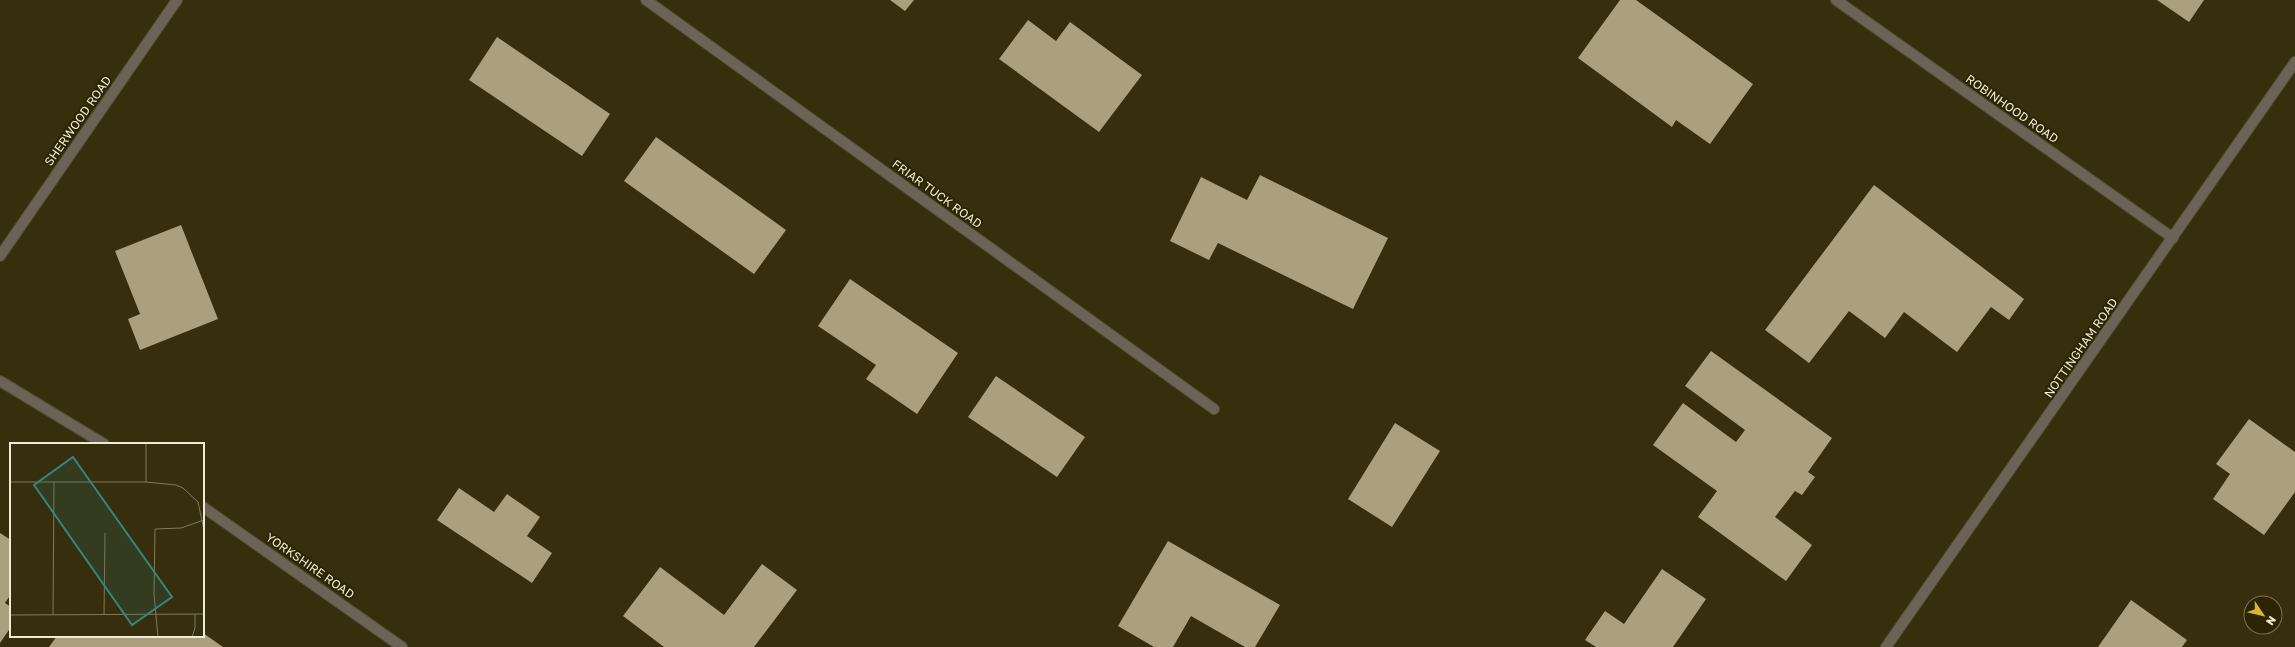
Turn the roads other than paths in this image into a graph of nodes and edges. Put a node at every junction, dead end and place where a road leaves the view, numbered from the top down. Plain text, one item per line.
1 (177, 0) edge
2 (646, 0) edge
3 (1836, 0) edge
4 (2295, 62) edge
5 (2174, 238) junction
6 (0, 256) edge
7 (0, 381) edge
8 (1214, 409) dead end
9 (102, 443) edge
10 (204, 508) edge
11 (402, 647) edge
12 (1886, 647) edge

1 - 6 street, SHERWOOD ROAD
2 - 8 street, FRIAR TUCK ROAD
3 - 5 street, ROBINHOOD ROAD
4 - 5 street, NOTTINGHAM ROAD
5 - 12 street, NOTTINGHAM ROAD
7 - 9 street
10 - 11 street, YORKSHIRE ROAD

